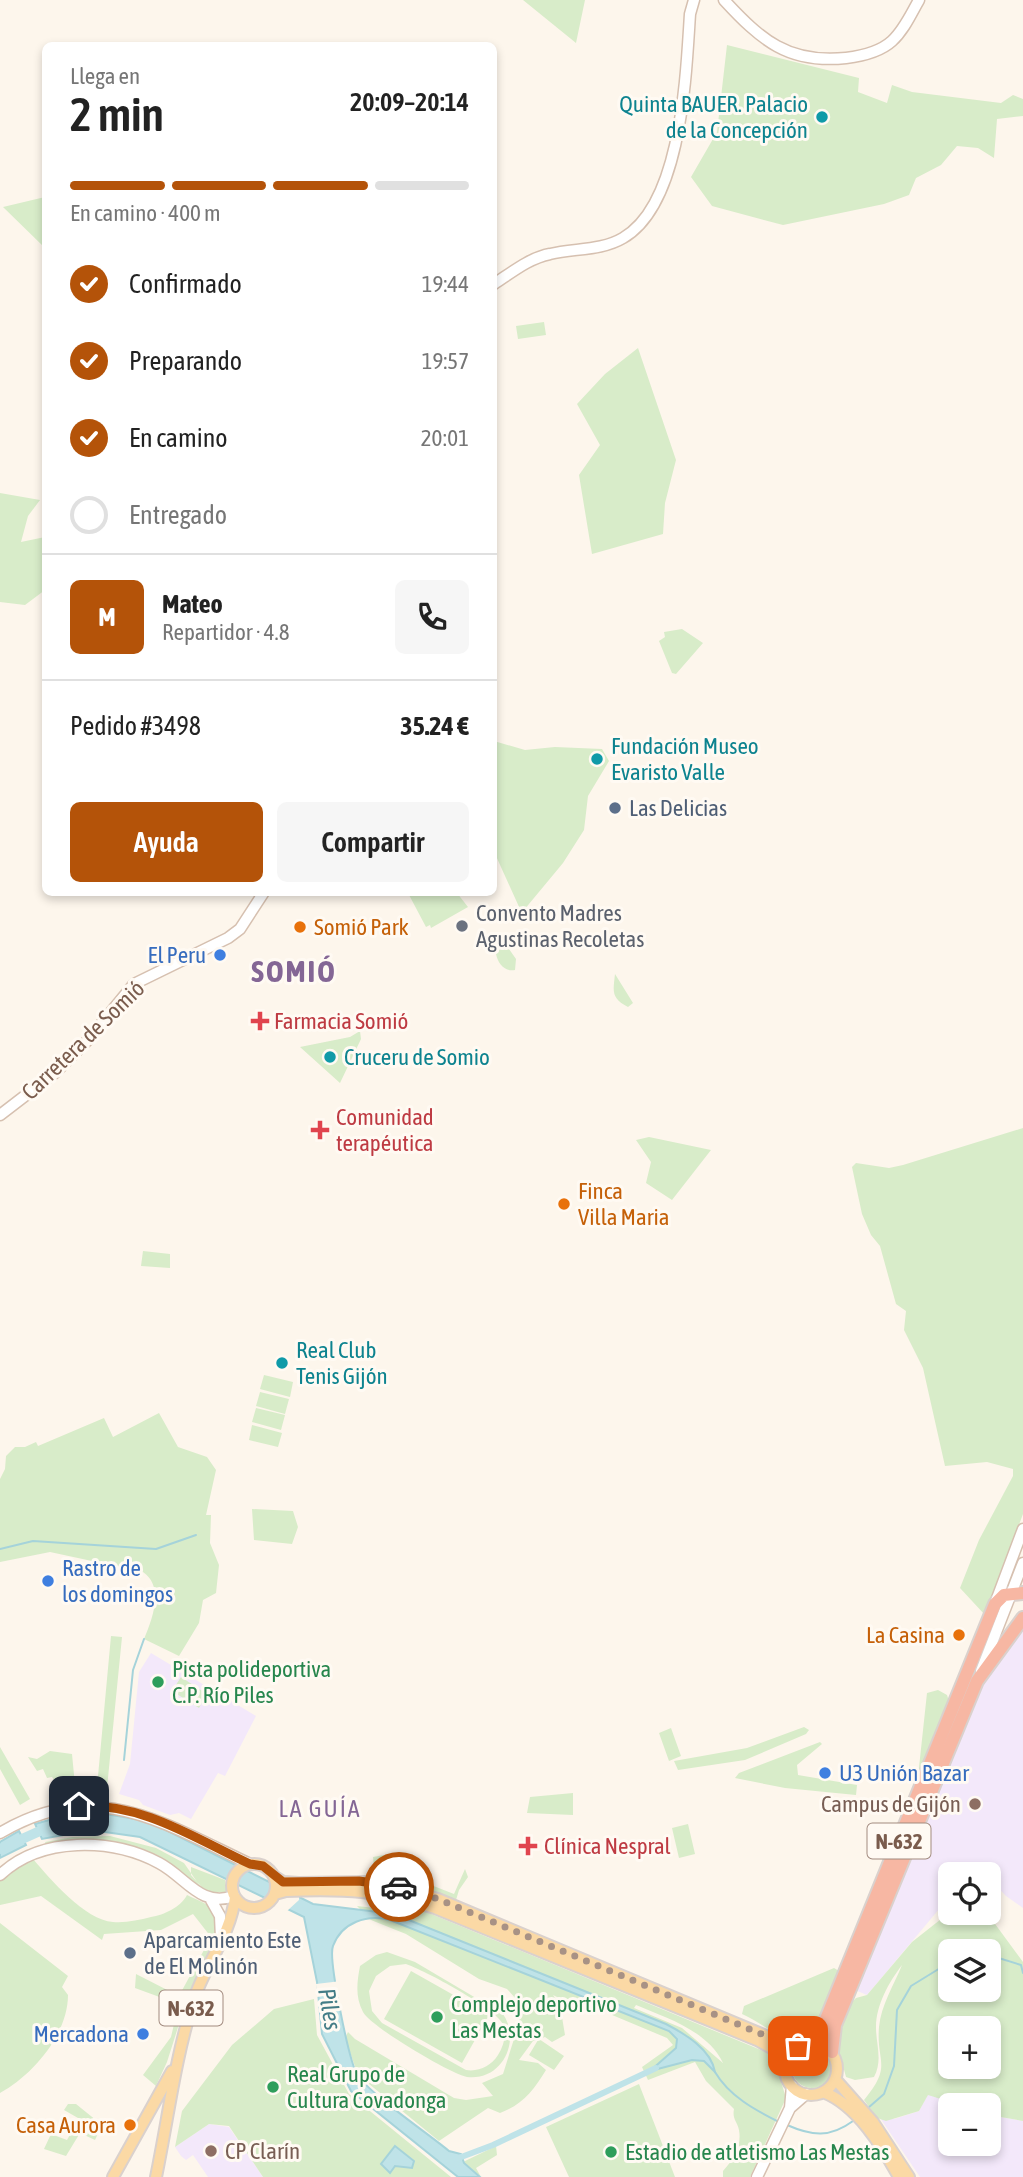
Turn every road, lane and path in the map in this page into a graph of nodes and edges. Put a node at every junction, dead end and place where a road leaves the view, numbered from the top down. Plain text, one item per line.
1 (694, 0) edge
2 (724, 0) edge
3 (919, 0) edge
4 (497, 282) edge
5 (261, 896) edge
6 (0, 1115) edge
7 (1023, 1530) edge
8 (1023, 1563) edge
9 (1019, 1592) edge
10 (995, 1604) junction
11 (1023, 1618) edge
12 (977, 1681) junction
13 (0, 1833) edge
14 (247, 1865) junction
15 (0, 1875) edge
16 (275, 1885) junction
17 (234, 1894) junction
18 (211, 1900) junction
19 (250, 1908) junction
20 (230, 1924) junction
21 (220, 1941) junction
22 (814, 2042) junction
23 (798, 2046) junction
24 (832, 2052) junction
25 (178, 2059) junction
26 (786, 2062) junction
27 (835, 2079) junction
28 (792, 2086) junction
29 (823, 2092) junction
30 (806, 2094) junction
31 (159, 2096) junction
32 (849, 2102) junction
33 (790, 2109) junction
34 (170, 2112) junction
35 (870, 2125) junction
36 (113, 2177) edge
37 (156, 2177) edge
38 (757, 2177) edge
39 (899, 2177) edge
40 (909, 2177) edge

1 - 4 street
2 - 3 street
5 - 6 street, Carretera de Somió
7 - 10 street
8 - 9 street
9 - 10 highway
9 - 12 street
10 - 22 highway, N-632
11 - 12 highway, N-632
12 - 24 highway, N-632
13 - 14 street
14 - 16 main road
14 - 17 main road, N-632
15 - 18 street
16 - 19 main road, N-632
16 - 23 main road
16 - 26 main road
17 - 18 street
17 - 19 main road
17 - 20 main road, N-632
18 - 21 street
19 - 20 main road, N-632
20 - 21 main road, N-632
21 - 25 main road, N-632
22 - 23 main road
22 - 24 main road
23 - 26 main road
24 - 27 main road, N-632
25 - 31 main road
25 - 34 main road, N-632
26 - 28 main road
27 - 29 main road
27 - 32 main road
28 - 30 main road
28 - 33 street
29 - 30 main road
29 - 32 main road
30 - 33 street
31 - 34 main road
31 - 36 main road
32 - 35 main road
33 - 38 street
34 - 37 main road, N-632
35 - 39 main road
35 - 40 main road

